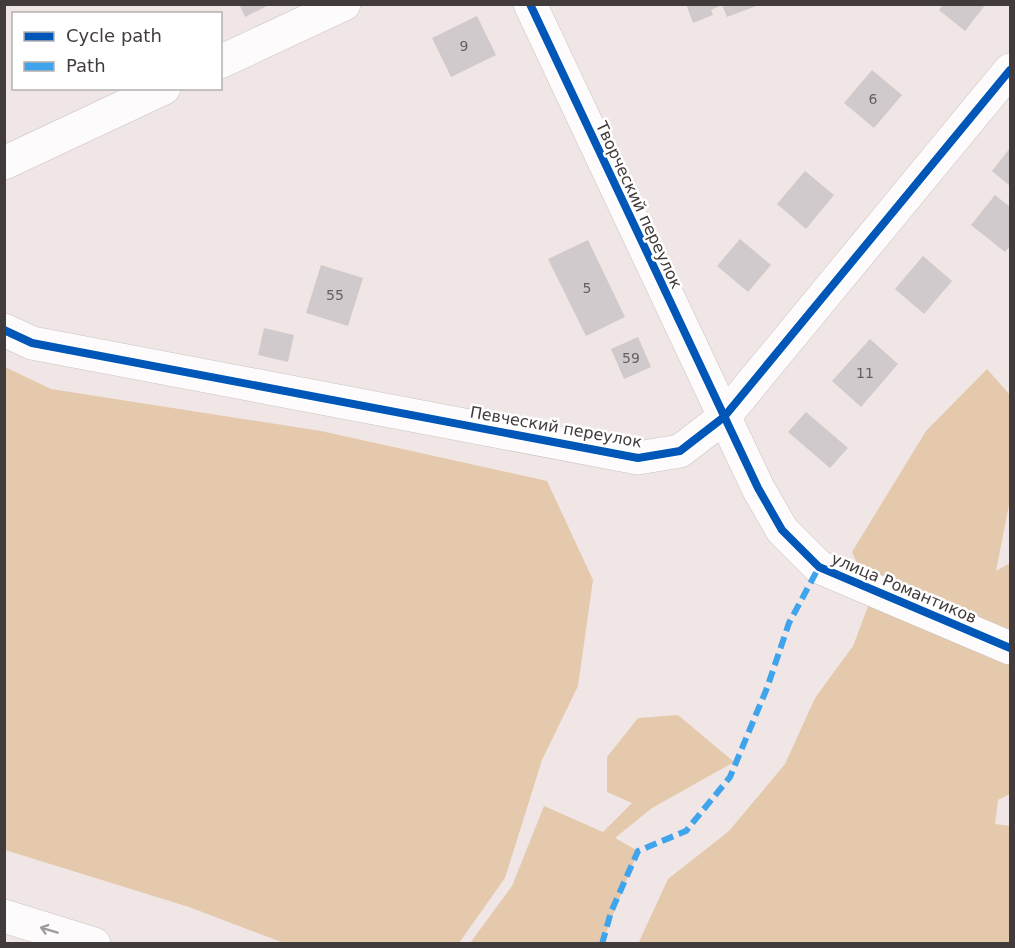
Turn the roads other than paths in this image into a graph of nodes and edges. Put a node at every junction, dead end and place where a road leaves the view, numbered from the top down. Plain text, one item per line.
1 (344, 4) edge
2 (530, 4) edge
3 (222, 61) edge
4 (1011, 70) edge
5 (160, 90) edge
6 (4, 163) edge
7 (4, 330) edge
8 (724, 417) junction
9 (1011, 648) edge
10 (4, 916) edge
11 (94, 944) edge

1 - 3 main road
2 - 8 main road, Творческий переулок
4 - 8 main road, Певческий переулок
5 - 6 main road
7 - 8 main road, Певческий переулок
8 - 9 main road, улица Романтиков
11 -> 10 main road

